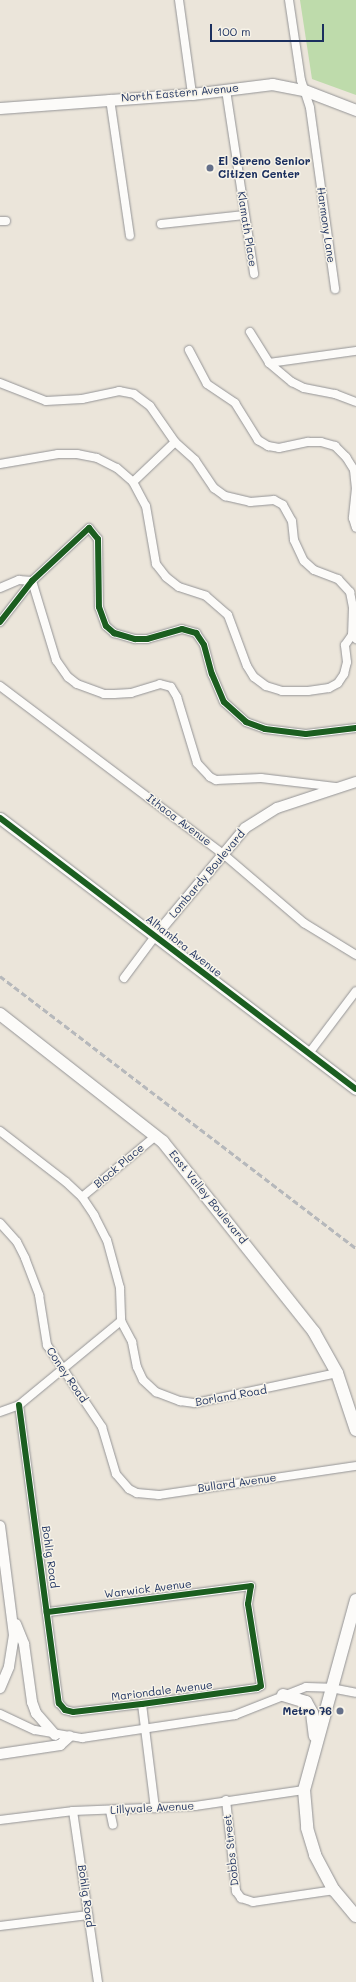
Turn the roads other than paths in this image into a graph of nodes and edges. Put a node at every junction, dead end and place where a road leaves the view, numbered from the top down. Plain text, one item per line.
1 (179, 0) edge
2 (289, 0) edge
3 (226, 90) junction
4 (304, 90) junction
5 (192, 94) junction
6 (110, 99) junction
7 (0, 108) edge
8 (356, 110) edge
9 (245, 215) junction
10 (161, 224) dead end
11 (130, 236) dead end
12 (254, 274) dead end
13 (335, 289) dead end
14 (250, 332) dead end
15 (189, 350) dead end
16 (356, 351) edge
17 (270, 363) junction
18 (0, 383) edge
19 (356, 402) edge
20 (175, 442) junction
21 (0, 464) edge
22 (133, 482) junction
23 (356, 528) edge
24 (32, 581) junction
25 (0, 588) edge
26 (0, 622) edge
27 (354, 637) edge
28 (0, 686) edge
29 (356, 728) edge
30 (356, 782) edge
31 (338, 788) junction
32 (0, 818) edge
33 (222, 853) junction
34 (156, 935) junction
35 (356, 955) edge
36 (124, 978) dead end
37 (356, 991) edge
38 (0, 1014) edge
39 (310, 1052) junction
40 (356, 1089) edge
41 (0, 1131) edge
42 (157, 1135) junction
43 (82, 1197) junction
44 (0, 1223) edge
45 (121, 1321) junction
46 (61, 1369) junction
47 (337, 1373) junction
48 (18, 1405) junction
49 (0, 1412) edge
50 (356, 1430) edge
51 (356, 1466) edge
52 (121, 1483) joint
53 (0, 1526) edge
54 (356, 1600) edge
55 (47, 1612) junction
56 (13, 1614) junction
57 (261, 1686) joint
58 (0, 1688) edge
59 (331, 1688) junction
60 (356, 1693) edge
61 (283, 1695) junction
62 (142, 1704) junction
63 (65, 1710) joint
64 (0, 1714) edge
65 (146, 1730) junction
66 (55, 1735) junction
67 (70, 1736) junction
68 (316, 1742) junction
69 (0, 1754) edge
70 (304, 1790) junction
71 (226, 1800) junction
72 (155, 1808) junction
73 (73, 1811) junction
74 (110, 1811) junction
75 (0, 1820) edge
76 (113, 1826) dead end
77 (334, 1890) junction
78 (88, 1915) junction
79 (356, 1916) edge
80 (0, 1926) edge
81 (98, 1982) edge

1 - 5 street
2 - 4 street, Harmony Lane
3 - 4 main road, North Eastern Avenue
3 - 5 main road, North Eastern Avenue
3 - 9 street, Klamath Place
4 - 8 main road, North Eastern Avenue
4 - 13 street, Harmony Lane
5 - 6 main road, North Eastern Avenue
6 - 7 main road, North Eastern Avenue
6 - 11 street
9 - 10 street
9 - 12 street, Klamath Place
14 - 17 street
15 - 23 street
16 - 17 street
17 - 19 street
18 - 20 street
20 - 22 street
20 - 27 street
21 - 22 street
22 - 27 street
24 - 25 street
24 - 26 street
24 - 29 street
24 - 31 street
28 - 33 street, Ithaca Avenue
30 - 31 street, Lombardy Boulevard
31 - 33 street, Lombardy Boulevard
32 - 34 main road, Alhambra Avenue
33 - 34 street, Lombardy Boulevard
33 - 35 street, Ithaca Avenue
34 - 36 street, Lombardy Boulevard
34 - 39 main road, Alhambra Avenue
37 - 39 street
38 - 42 main road, East Valley Boulevard
39 - 40 main road, Alhambra Avenue
41 - 43 street, Borland Road
42 - 43 street, Block Place
42 - 47 main road, East Valley Boulevard
43 - 45 street, Borland Road
44 - 46 street, Coney Road
45 - 46 street
45 - 47 street, Borland Road
46 - 48 street
46 - 52 street, Coney Road
47 - 50 main road, East Valley Boulevard
48 - 49 street
48 - 55 street, Bohlig Road
51 - 52 street, Bullard Avenue
53 - 56 street
54 - 59 main road
55 - 57 street, Warwick Avenue
55 - 63 street, Bohlig Road
56 - 58 street
56 - 66 street
57 - 62 street, Mariondale Avenue
59 - 60 street
59 - 61 street
59 - 68 main road
61 - 65 street
61 - 68 main road
62 - 63 street, Mariondale Avenue
62 - 65 street
64 - 66 street
65 - 67 street
65 - 72 street
66 - 67 street
67 - 69 street
68 - 70 main road
70 - 71 street, Lillyvale Avenue
70 - 77 main road
71 - 72 street, Lillyvale Avenue
71 - 77 street, Dobbs Street
72 - 74 street, Lillyvale Avenue
73 - 74 street, Lillyvale Avenue
73 - 75 street, Lillyvale Avenue
73 - 78 street, Bohlig Road
74 - 76 street
77 - 79 main road
78 - 80 street
78 - 81 street, Bohlig Road

